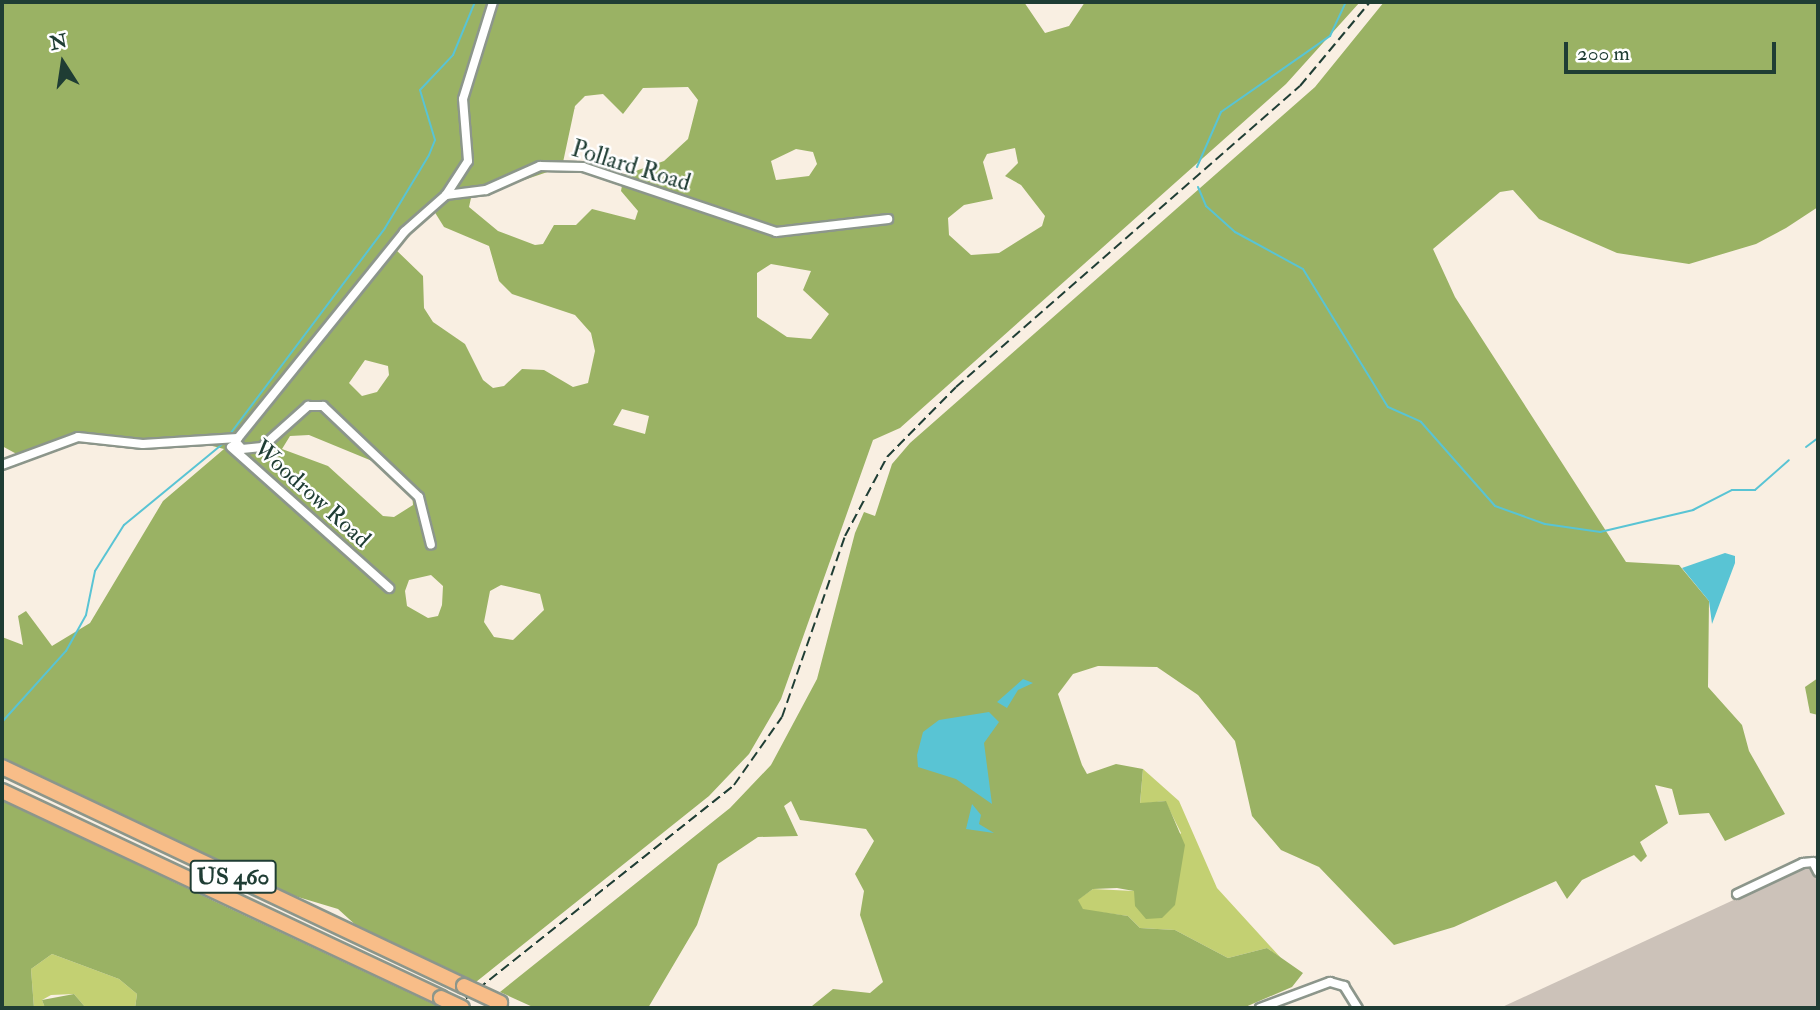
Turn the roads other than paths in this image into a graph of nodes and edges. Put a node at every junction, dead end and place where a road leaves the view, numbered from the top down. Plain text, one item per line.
1 (494, 2) edge
2 (446, 195) junction
3 (888, 219) dead end
4 (230, 441) junction
5 (2, 465) edge
6 (431, 545) dead end
7 (389, 588) dead end
8 (2, 768) edge
9 (2, 791) edge
10 (1818, 872) edge
11 (1737, 894) dead end
12 (1357, 1005) edge
13 (505, 1006) edge
14 (462, 1008) edge
15 (1260, 1008) edge

1 - 2 street
2 - 3 street, Pollard Road
2 - 4 street
4 - 5 street, Woodrow Road
4 - 6 street
4 - 7 street, Woodrow Road
8 - 13 highway, US 460, bridge
9 - 14 highway, US 460, bridge
10 - 11 street
12 - 15 street

